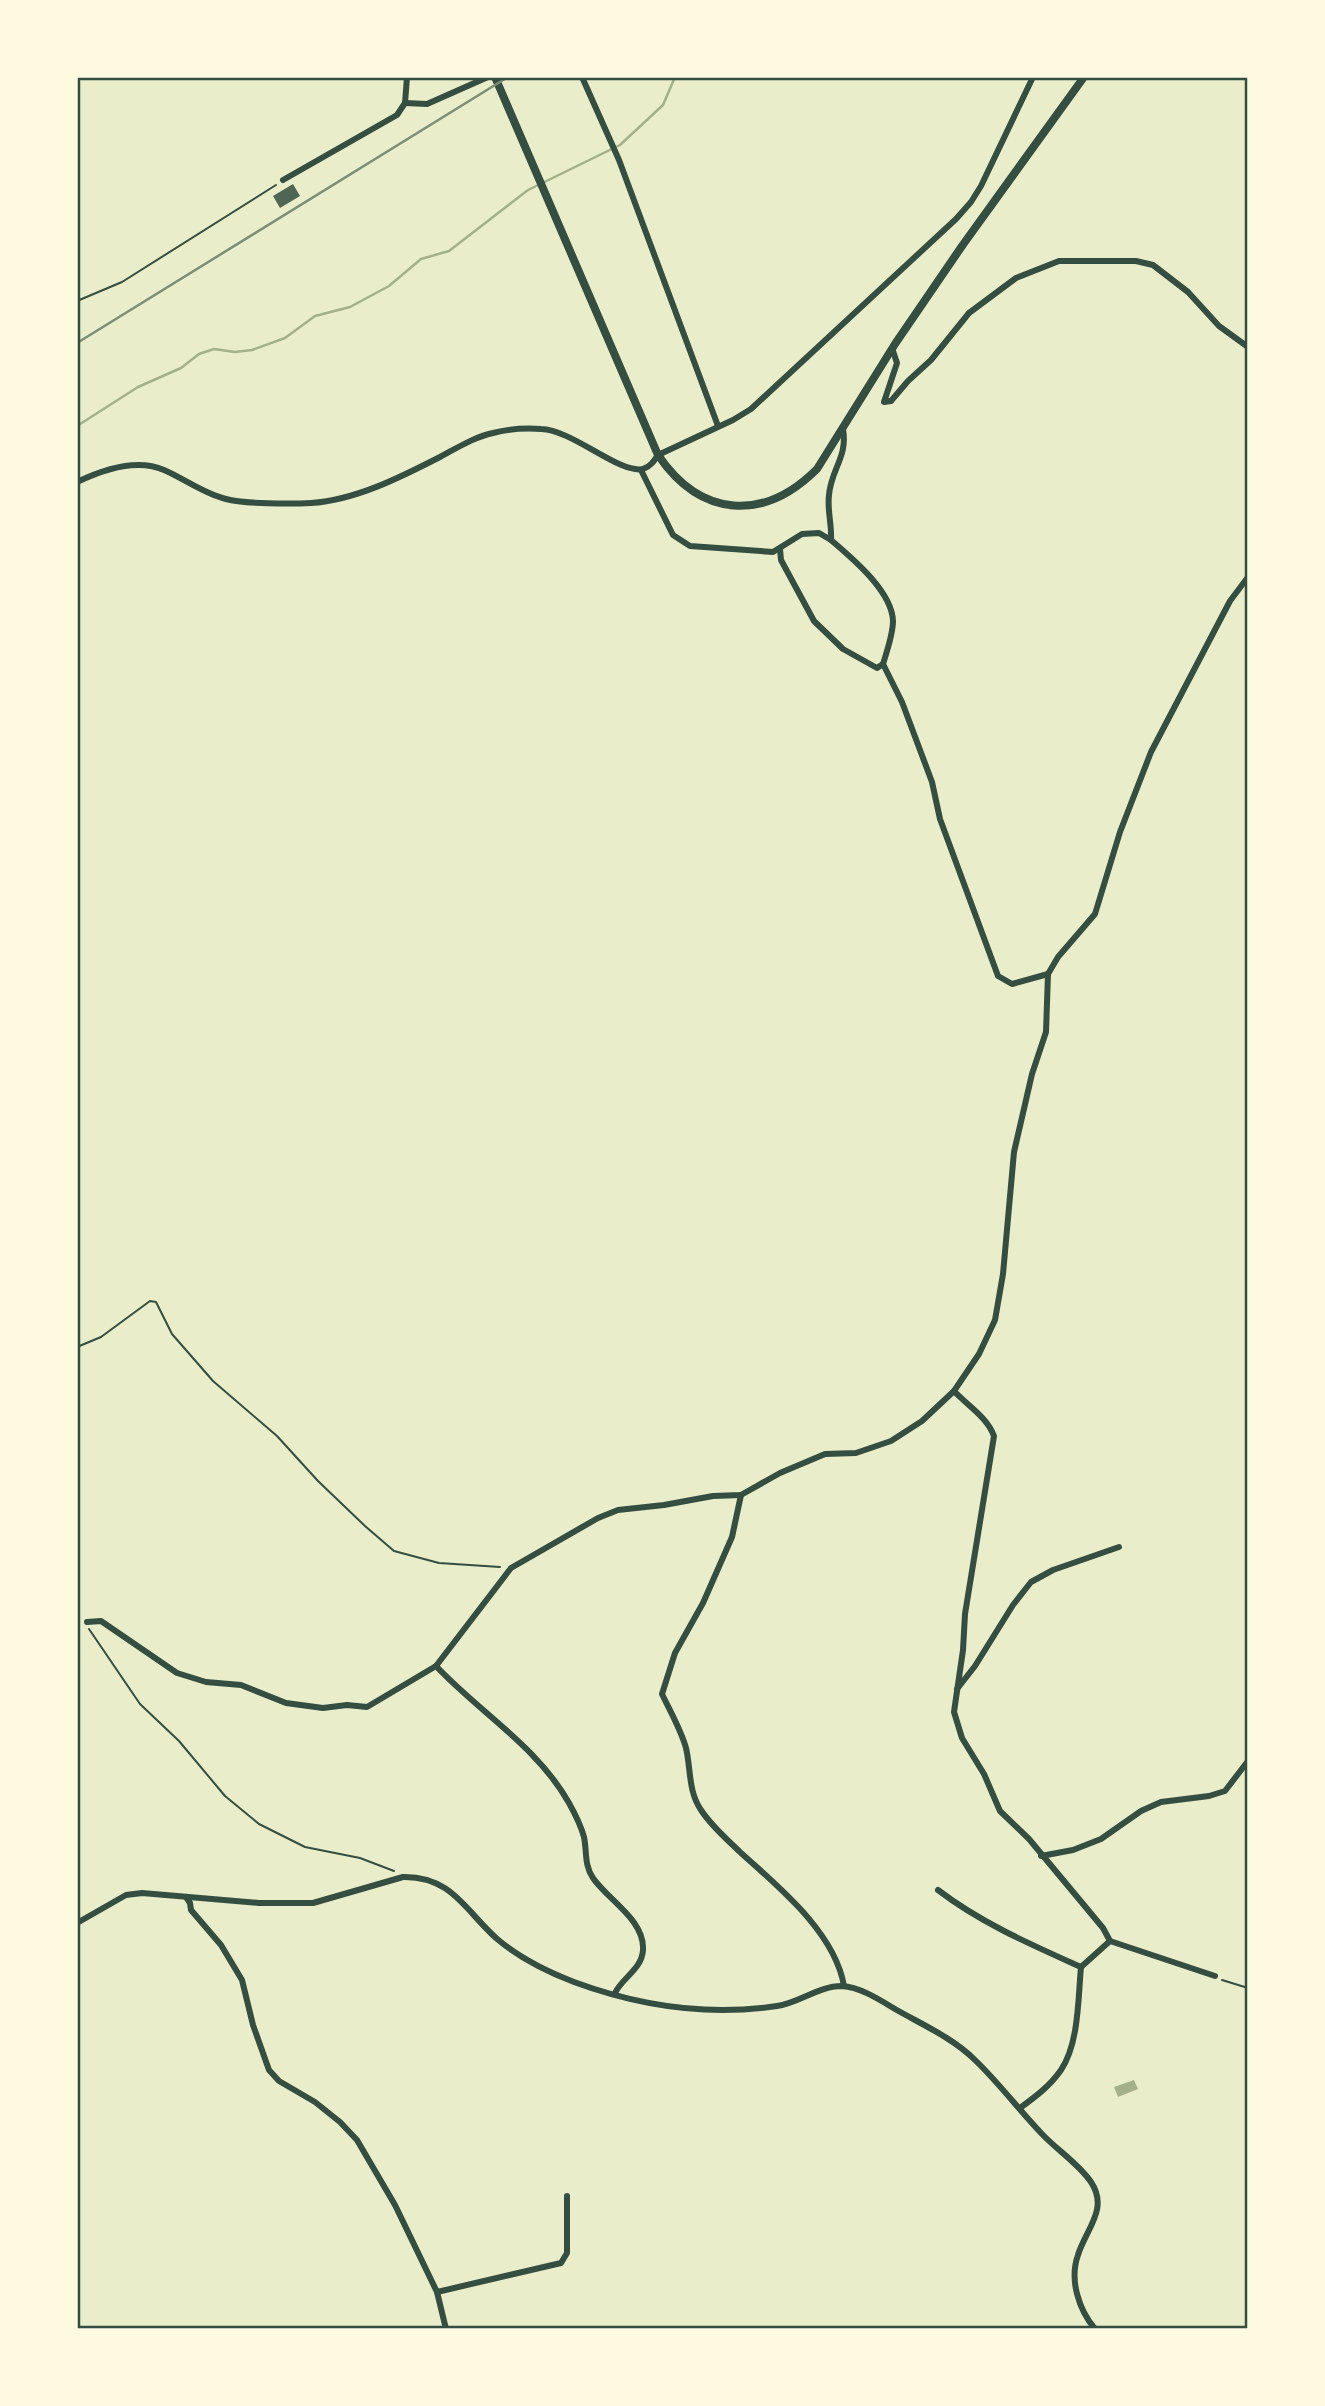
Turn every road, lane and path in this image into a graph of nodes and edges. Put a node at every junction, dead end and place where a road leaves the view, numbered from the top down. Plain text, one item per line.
1 (407, 77) edge
2 (488, 77) edge
3 (495, 77) edge
4 (582, 77) edge
5 (1033, 77) edge
6 (1084, 77) edge
7 (405, 103) junction
8 (283, 180) joint
9 (77, 301) edge
10 (1248, 347) edge
11 (892, 348) junction
12 (718, 426) junction
13 (843, 429) junction
14 (658, 455) junction
15 (641, 470) junction
16 (77, 482) edge
17 (831, 540) junction
18 (780, 549) junction
19 (1248, 577) edge
20 (883, 664) junction
21 (1048, 974) junction
22 (77, 1347) edge
23 (954, 1391) junction
24 (741, 1495) junction
25 (1119, 1547) dead end
26 (511, 1568) junction
27 (87, 1622) joint
28 (436, 1666) junction
29 (956, 1690) junction
30 (1248, 1761) edge
31 (1041, 1856) junction
32 (403, 1877) junction
33 (938, 1891) dead end
34 (186, 1897) junction
35 (77, 1923) edge
36 (1110, 1941) junction
37 (1080, 1967) junction
38 (1215, 1976) joint
39 (844, 1986) junction
40 (1248, 1988) edge
41 (615, 1993) junction
42 (1020, 2108) junction
43 (567, 2196) dead end
44 (437, 2292) junction
45 (446, 2329) edge
46 (1095, 2329) edge

1 - 7 street
2 - 7 street
3 - 14 main road
4 - 12 street
5 - 12 street
6 - 11 main road
7 - 8 street
8 - 9 path
10 - 11 street
11 - 13 main road
12 - 14 street
13 - 14 main road
13 - 17 street
14 - 15 street
15 - 16 street
15 - 18 street
17 - 18 street
17 - 20 street
18 - 20 street
19 - 21 street
20 - 21 street
21 - 23 street
22 - 26 path
23 - 24 street
23 - 29 street
24 - 26 street
24 - 39 street
25 - 29 street
26 - 28 street
27 - 28 street
27 - 32 path
28 - 41 street
29 - 31 street
30 - 31 street
31 - 36 street
32 - 34 street
32 - 41 street
33 - 37 street
34 - 35 street
34 - 44 street
36 - 37 street
36 - 38 street
37 - 42 street
38 - 40 path
39 - 41 street
39 - 42 street
42 - 46 street
43 - 44 street
44 - 45 street

